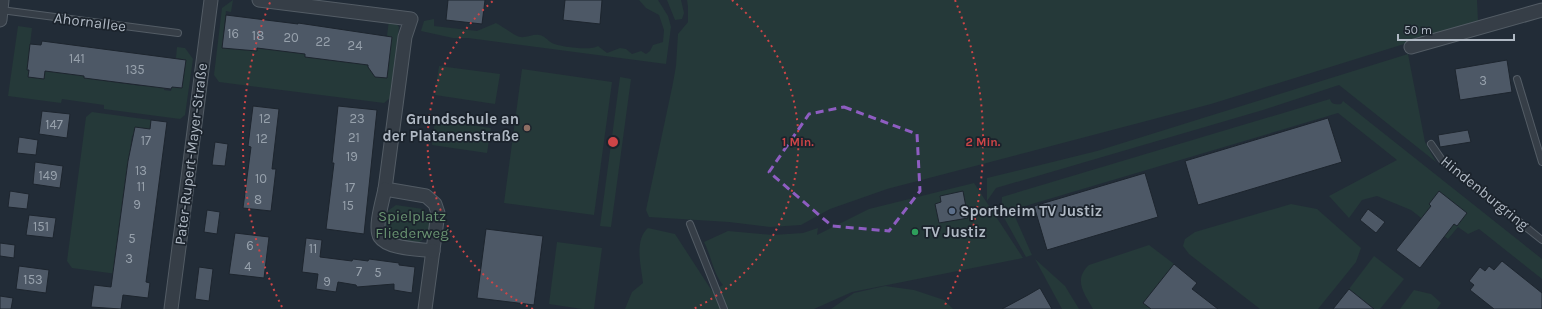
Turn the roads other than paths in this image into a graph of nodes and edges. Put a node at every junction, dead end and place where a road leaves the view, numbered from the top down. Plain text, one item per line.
1 (211, 0) edge
2 (259, 0) edge
3 (1, 10) edge
4 (1542, 10) edge
5 (178, 33) dead end
6 (1412, 47) dead end
7 (1517, 79) dead end
8 (1431, 144) dead end
9 (1542, 162) edge
10 (385, 189) junction
11 (690, 224) dead end
12 (1542, 240) edge
13 (433, 251) junction
14 (171, 309) edge
15 (425, 309) edge
16 (724, 309) edge

1 - 14 street, Pater-Rupert-Mayer-Straße
2 - 10 street
3 - 5 lane, Ahornallee
4 - 6 street
7 - 9 lane
8 - 12 lane, Hindenburgring
10 - 13 street
10 - 13 street
11 - 16 lane
13 - 15 street

